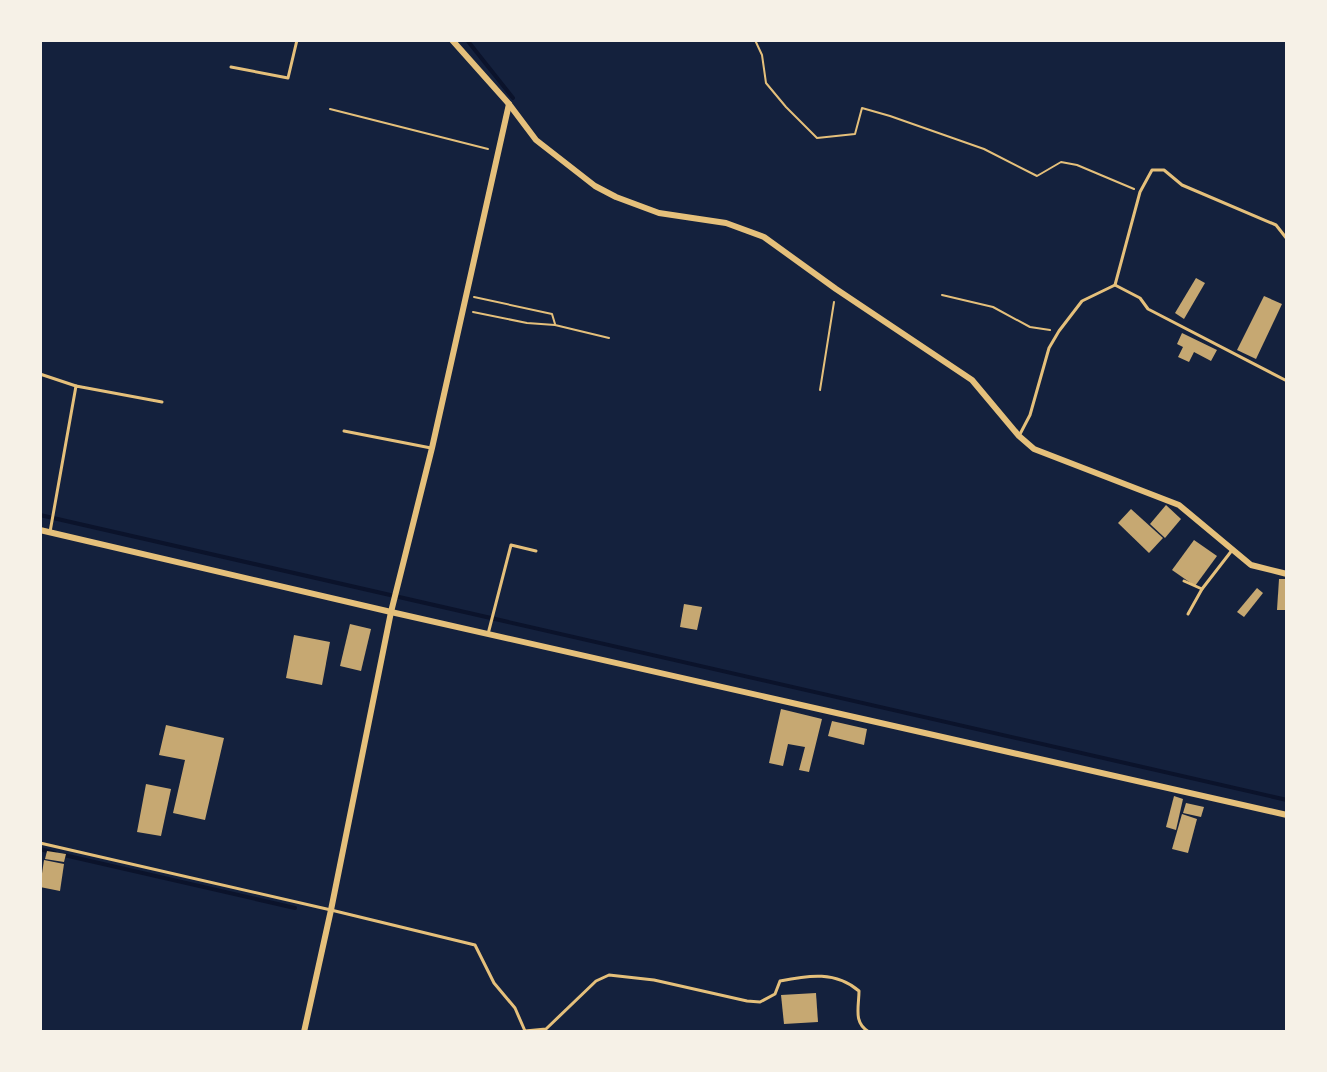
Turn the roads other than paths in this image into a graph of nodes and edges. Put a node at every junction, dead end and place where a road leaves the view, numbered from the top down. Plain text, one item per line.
1 (297, 40) edge
2 (452, 40) edge
3 (231, 67) dead end
4 (509, 104) junction
5 (1287, 239) edge
6 (1115, 285) junction
7 (40, 374) edge
8 (1287, 381) edge
9 (76, 386) junction
10 (162, 402) dead end
11 (344, 431) dead end
12 (1019, 436) junction
13 (432, 448) junction
14 (40, 530) edge
15 (50, 532) junction
16 (1233, 549) junction
17 (536, 551) dead end
18 (1287, 574) edge
19 (1184, 581) dead end
20 (1202, 589) junction
21 (391, 612) junction
22 (1188, 614) dead end
23 (488, 634) junction
24 (1287, 815) edge
25 (40, 843) edge
26 (331, 910) junction
27 (304, 1032) edge
28 (869, 1032) edge

1 - 3 lane
2 - 4 street
4 - 12 street
4 - 13 street
5 - 6 lane
6 - 8 lane
6 - 12 lane
7 - 9 lane
9 - 10 lane
9 - 15 lane
11 - 13 lane
12 - 16 street
13 - 21 street
14 - 15 street
15 - 21 street
16 - 18 street
16 - 20 lane
17 - 23 lane
19 - 20 lane
20 - 22 lane
21 - 23 street
21 - 26 street
23 - 24 street
25 - 26 lane
26 - 27 street
26 - 28 lane

